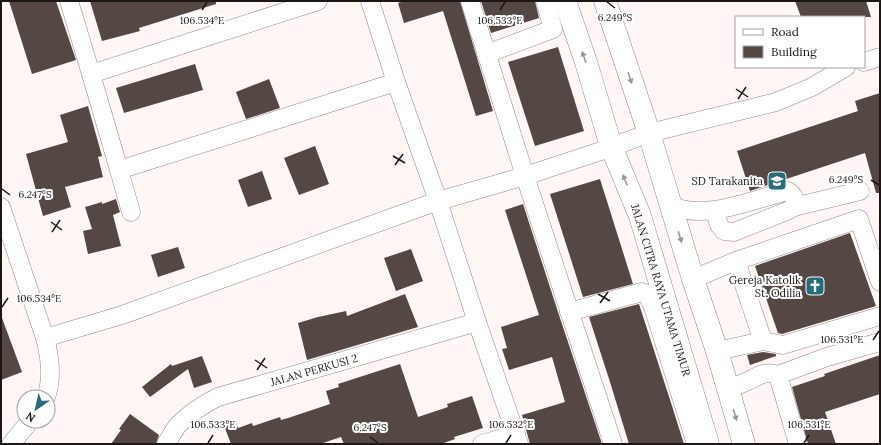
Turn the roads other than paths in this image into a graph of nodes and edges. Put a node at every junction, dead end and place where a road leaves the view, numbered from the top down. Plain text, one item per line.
1 (69, 1) edge
2 (318, 1) edge
3 (370, 1) edge
4 (470, 1) edge
5 (545, 1) edge
6 (565, 1) edge
7 (605, 1) edge
8 (486, 54) junction
9 (880, 57) edge
10 (865, 62) edge
11 (844, 68) edge
12 (91, 74) junction
13 (396, 82) junction
14 (649, 133) junction
15 (611, 146) junction
16 (119, 170) junction
17 (525, 176) junction
18 (860, 191) dead end
19 (438, 201) junction
20 (670, 205) junction
21 (1, 207) edge
22 (794, 207) junction
23 (715, 210) junction
24 (131, 212) dead end
25 (736, 261) junction
26 (693, 279) junction
27 (880, 282) edge
28 (569, 312) junction
29 (880, 316) edge
30 (478, 322) junction
31 (45, 338) junction
32 (763, 341) junction
33 (880, 342) edge
34 (717, 351) junction
35 (778, 375) junction
36 (48, 389) edge
37 (727, 389) junction
38 (695, 399) junction
39 (23, 429) edge
40 (518, 439) edge
41 (11, 444) edge
42 (166, 444) edge
43 (482, 444) edge
44 (613, 444) edge
45 (696, 444) edge
46 (708, 444) edge
47 (744, 444) edge
48 (798, 444) edge

1 - 12 street
2 - 12 street
3 - 13 street
4 - 8 street
5 - 8 street
15 -> 6 main road, JALAN CITRA RAYA UTAMA TIMUR
7 -> 14 main road
8 - 17 street
9 - 10 street
11 - 14 street
12 - 16 street
13 - 16 street
13 - 19 street
14 - 15 street
14 - 20 main road
15 - 17 street
38 -> 15 main road, JALAN CITRA RAYA UTAMA TIMUR
16 - 24 street
17 - 19 street
17 - 28 street
18 - 22 street
19 - 30 street
19 - 31 street
20 - 23 street
20 -> 26 main road
21 - 31 street
22 - 23 street
22 - 23 street
25 - 26 street
25 - 27 street
25 - 32 street
26 - 34 main road
28 - 44 street
28 - 45 street
29 - 32 street
30 - 40 street
30 - 42 street, JALAN PERKUSI 2
31 - 36 street
32 - 34 street
33 - 35 street
34 - 37 main road
35 - 37 street
35 - 48 street
37 - 38 main road
37 -> 47 main road
38 - 46 main road, JALAN CITRA RAYA UTAMA TIMUR
39 - 41 street
40 - 43 street

